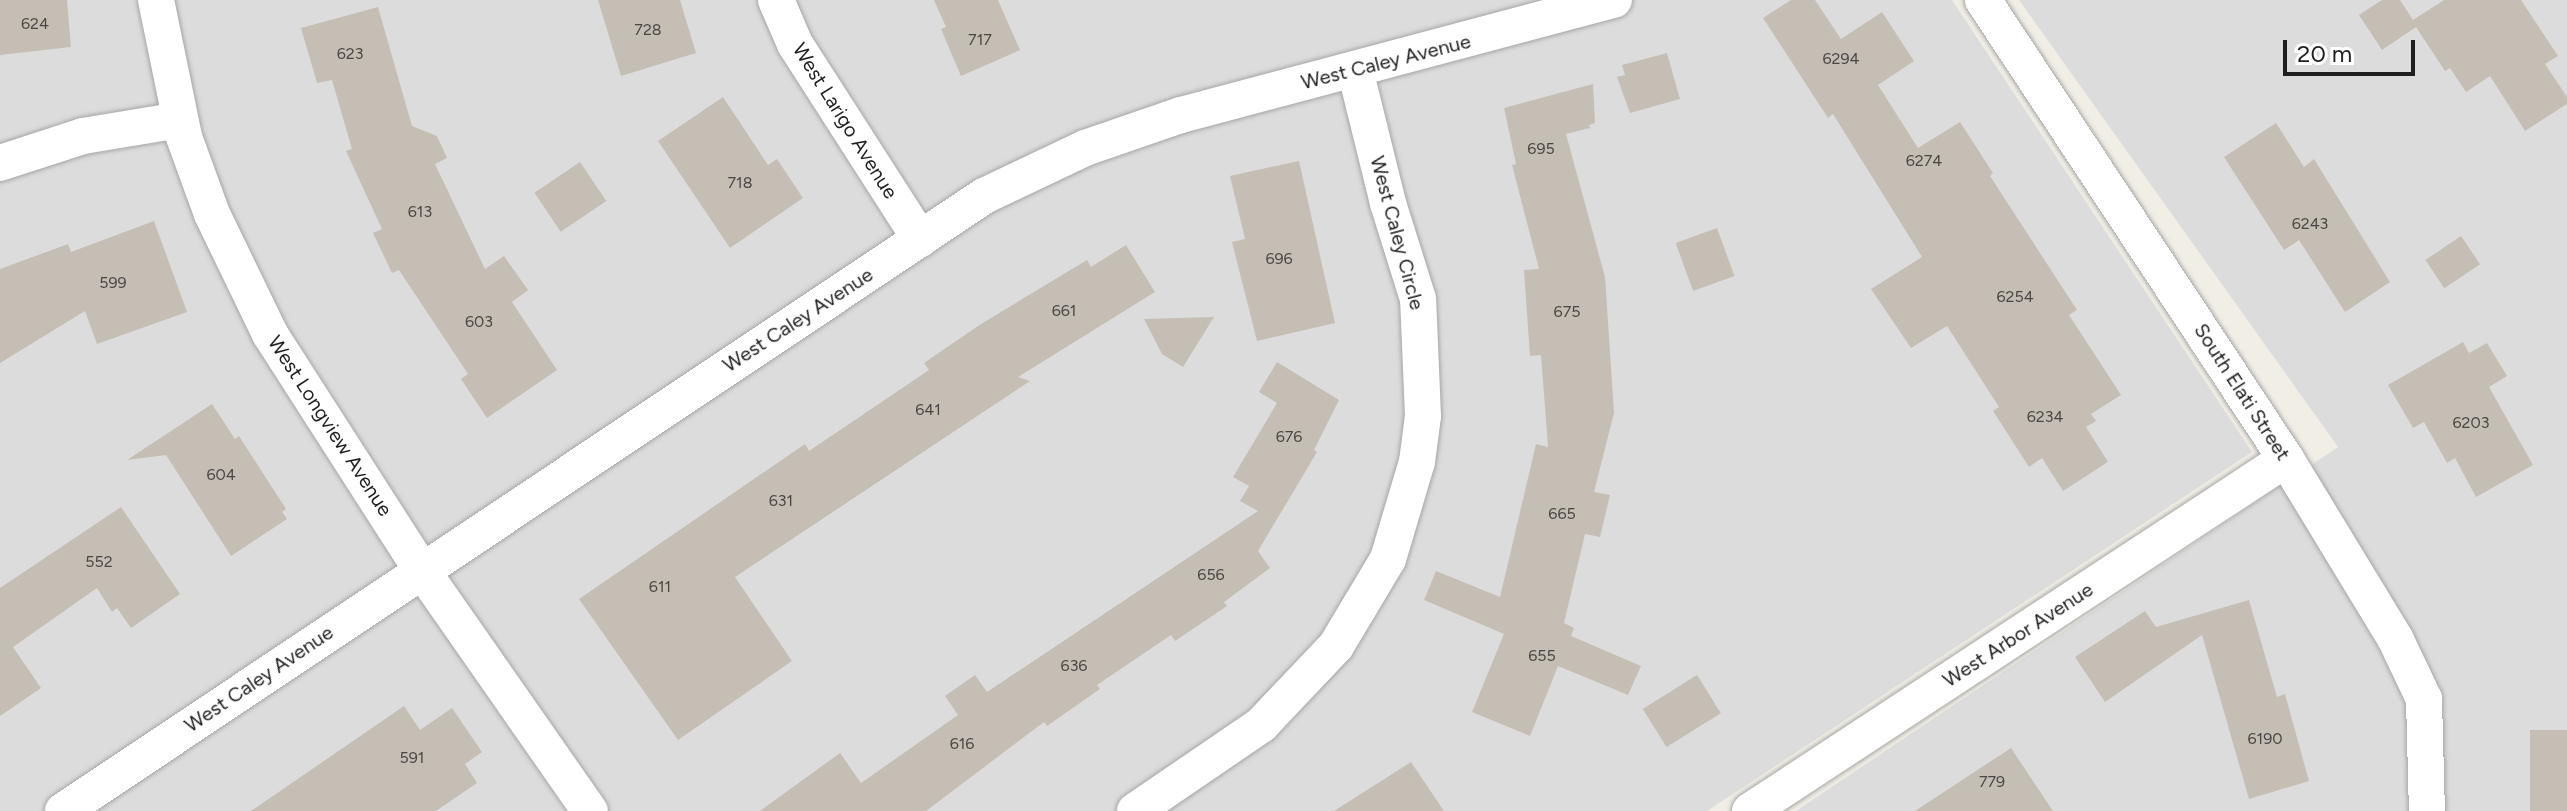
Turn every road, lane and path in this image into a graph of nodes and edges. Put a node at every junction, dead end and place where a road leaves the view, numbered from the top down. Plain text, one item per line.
1 (156, 0) edge
2 (776, 0) edge
3 (1614, 0) edge
4 (1983, 0) edge
5 (1355, 70) junction
6 (180, 120) junction
7 (0, 163) edge
8 (920, 239) junction
9 (2286, 459) junction
10 (421, 569) junction
11 (63, 811) edge
12 (590, 811) edge
13 (1135, 811) edge
14 (1750, 811) edge
15 (2427, 811) edge

1 - 6 street, West Longview Avenue
2 - 8 street, West Larigo Avenue
3 - 5 street, West Caley Avenue
4 - 9 street, South Elati Street
5 - 8 street, West Caley Avenue
5 - 13 street, West Caley Circle
6 - 7 street
6 - 10 street, West Longview Avenue
8 - 10 street, West Caley Avenue
9 - 14 street, West Arbor Avenue
9 - 15 street, South Elati Street
10 - 11 street, West Caley Avenue
10 - 12 street, West Longview Avenue

